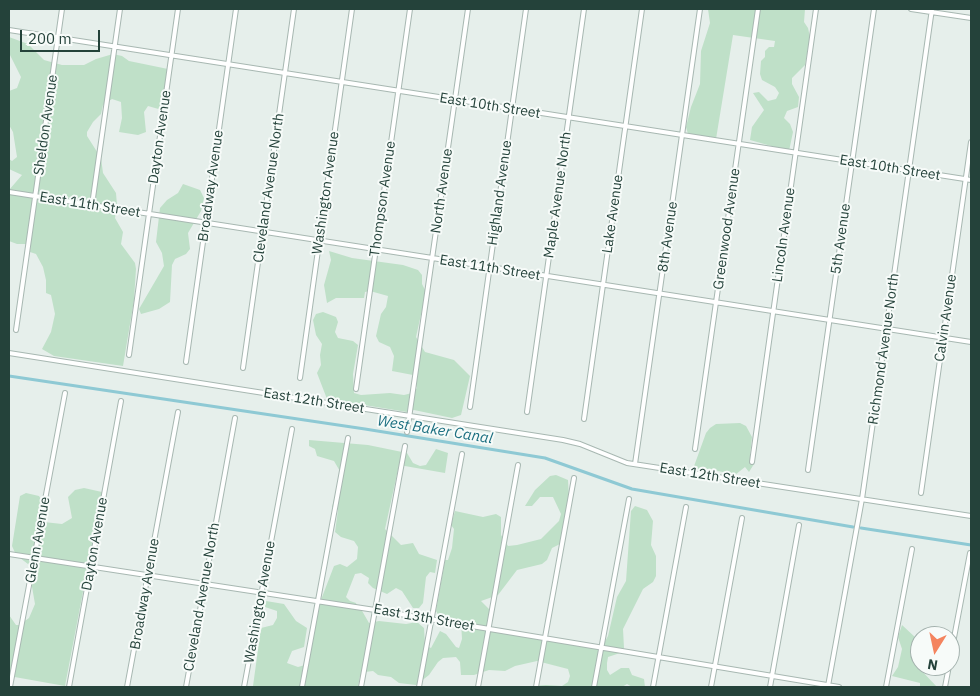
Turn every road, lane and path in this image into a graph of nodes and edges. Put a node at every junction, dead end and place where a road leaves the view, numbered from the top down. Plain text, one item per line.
1 (62, 9) edge
2 (120, 9) edge
3 (178, 9) edge
4 (236, 9) edge
5 (294, 9) edge
6 (352, 9) edge
7 (410, 9) edge
8 (468, 9) edge
9 (526, 9) edge
10 (584, 9) edge
11 (642, 9) edge
12 (700, 9) edge
13 (758, 9) edge
14 (816, 9) edge
15 (874, 9) edge
16 (911, 9) edge
17 (932, 10) edge
18 (971, 18) edge
19 (9, 30) edge
20 (58, 38) junction
21 (115, 47) junction
22 (172, 56) junction
23 (228, 65) junction
24 (285, 74) junction
25 (342, 83) junction
26 (398, 92) junction
27 (455, 100) junction
28 (512, 109) junction
29 (569, 118) junction
30 (626, 127) junction
31 (682, 136) junction
32 (971, 142) edge
33 (739, 144) junction
34 (796, 153) junction
35 (853, 162) junction
36 (909, 170) junction
37 (966, 179) junction
38 (971, 180) edge
39 (9, 192) edge
40 (36, 196) junction
41 (92, 205) junction
42 (149, 214) junction
43 (206, 223) junction
44 (263, 232) junction
45 (319, 241) junction
46 (376, 250) junction
47 (433, 259) junction
48 (489, 267) junction
49 (546, 276) junction
50 (603, 285) junction
51 (660, 294) junction
52 (716, 303) junction
53 (773, 311) junction
54 (830, 320) junction
55 (887, 329) junction
56 (16, 330) dead end
57 (943, 338) junction
58 (971, 342) edge
59 (9, 353) edge
60 (129, 355) dead end
61 (186, 362) dead end
62 (243, 368) dead end
63 (300, 378) dead end
64 (356, 389) dead end
65 (64, 393) dead end
66 (122, 401) dead end
67 (470, 407) dead end
68 (178, 412) dead end
69 (527, 412) dead end
70 (410, 417) junction
71 (235, 418) dead end
72 (584, 419) dead end
73 (292, 429) dead end
74 (407, 432) dead end
75 (348, 438) dead end
76 (405, 446) dead end
77 (695, 449) dead end
78 (462, 454) dead end
79 (752, 462) dead end
80 (635, 464) junction
81 (518, 465) dead end
82 (808, 470) dead end
83 (574, 478) dead end
84 (921, 493) dead end
85 (629, 499) dead end
86 (862, 499) junction
87 (686, 507) dead end
88 (971, 516) edge
89 (742, 518) dead end
90 (799, 526) dead end
91 (912, 549) dead end
92 (970, 553) dead end
93 (9, 554) edge
94 (34, 558) junction
95 (91, 567) junction
96 (148, 575) junction
97 (205, 584) junction
98 (262, 592) junction
99 (318, 601) junction
100 (375, 610) junction
101 (432, 619) junction
102 (956, 626) edge
103 (488, 629) junction
104 (545, 638) junction
105 (602, 648) junction
106 (658, 657) junction
107 (715, 666) junction
108 (772, 676) junction
109 (828, 686) edge
110 (10, 687) edge
111 (69, 687) edge
112 (127, 687) edge
113 (186, 687) edge
114 (244, 687) edge
115 (302, 687) edge
116 (361, 687) edge
117 (419, 687) edge
118 (478, 687) edge
119 (536, 687) edge
120 (594, 687) edge
121 (653, 687) edge
122 (711, 687) edge
123 (770, 687) edge
124 (839, 687) edge
125 (886, 687) edge

1 - 20 street, Sheldon Avenue
2 - 21 street
3 - 22 street, Dayton Avenue
4 - 23 street, Broadway Avenue
5 - 24 street, Cleveland Avenue North
6 - 25 street, Washington Avenue
7 - 26 street, Thompson Avenue
8 - 27 street, North Avenue
9 - 28 street, Highland Avenue
10 - 29 street, Maple Avenue North
11 - 30 street, Lake Avenue
12 - 31 street, 8th Avenue
13 - 33 street, Greenwood Avenue
14 - 34 street, Lincoln Avenue
15 - 35 street, 5th Avenue
16 - 17 street
17 - 18 street
17 - 36 street, Richmond Avenue North
19 - 20 street, East 10th Street
20 - 21 street, East 10th Street
20 - 40 street, Sheldon Avenue
21 - 22 street, East 10th Street
21 - 41 street
22 - 23 street, East 10th Street
22 - 42 street, Dayton Avenue
23 - 24 street, East 10th Street
23 - 43 street, Broadway Avenue
24 - 25 street, East 10th Street
24 - 44 street, Cleveland Avenue North
25 - 26 street, East 10th Street
25 - 45 street, Washington Avenue
26 - 27 street, East 10th Street
26 - 46 street, Thompson Avenue
27 - 28 street, East 10th Street
27 - 47 street, North Avenue
28 - 29 street, East 10th Street
28 - 48 street, Highland Avenue
29 - 30 street, East 10th Street
29 - 49 street, Maple Avenue North
30 - 31 street, East 10th Street
30 - 50 street, Lake Avenue
31 - 33 street, East 10th Street
31 - 51 street, 8th Avenue
32 - 37 street, Calvin Avenue
33 - 34 street, East 10th Street
33 - 52 street, Greenwood Avenue
34 - 35 street, East 10th Street
34 - 53 street, Lincoln Avenue
35 - 36 street, East 10th Street
35 - 54 street, 5th Avenue
36 - 37 street, East 10th Street
36 - 55 street, Richmond Avenue North
37 - 38 street, East 10th Street
37 - 57 street, Calvin Avenue
39 - 40 street, East 11th Street
40 - 41 street, East 11th Street
40 - 56 street, Sheldon Avenue
41 - 42 street, East 11th Street
42 - 43 street, East 11th Street
42 - 60 street, Dayton Avenue
43 - 44 street, East 11th Street
43 - 61 street, Broadway Avenue
44 - 45 street, East 11th Street
44 - 62 street, Cleveland Avenue North
45 - 46 street, East 11th Street
45 - 63 street, Washington Avenue
46 - 47 street, East 11th Street
46 - 64 street, Thompson Avenue
47 - 48 street, East 11th Street
47 - 70 street, North Avenue
48 - 49 street, East 11th Street
48 - 67 street, Highland Avenue
49 - 50 street, East 11th Street
49 - 69 street, Maple Avenue North
50 - 51 street, East 11th Street
50 - 72 street, Lake Avenue
51 - 52 street, East 11th Street
51 - 80 street, 8th Avenue
52 - 53 street, East 11th Street
52 - 77 street, Greenwood Avenue
53 - 54 street, East 11th Street
53 - 79 street, Lincoln Avenue
54 - 55 street, East 11th Street
54 - 82 street, 5th Avenue
55 - 57 street, East 11th Street
55 - 86 street, Richmond Avenue North
57 - 58 street, East 11th Street
57 - 84 street, Calvin Avenue
59 - 70 street, East 12th Street
65 - 94 street, Glenn Avenue
66 - 95 street, Dayton Avenue
68 - 96 street, Broadway Avenue
70 - 74 street, North Avenue
70 - 80 street, East 12th Street
71 - 97 street, Cleveland Avenue North
73 - 98 street, Washington Avenue
75 - 99 street
76 - 100 street
78 - 101 street
80 - 86 street, East 12th Street
81 - 103 street
83 - 104 street
85 - 105 street
86 - 88 street, East 12th Street
86 - 109 street, Richmond Avenue North
87 - 106 street
89 - 107 street
90 - 108 street
91 - 125 street
92 - 102 street
93 - 94 street, East 13th Street
94 - 95 street, East 13th Street
94 - 110 street, Glenn Avenue
95 - 96 street, East 13th Street
95 - 111 street, Dayton Avenue
96 - 97 street, East 13th Street
96 - 112 street, Broadway Avenue
97 - 98 street, East 13th Street
97 - 113 street, Cleveland Avenue North
98 - 99 street, East 13th Street
98 - 114 street, Washington Avenue
99 - 100 street, East 13th Street
99 - 115 street
100 - 101 street, East 13th Street
100 - 116 street
101 - 103 street, East 13th Street
101 - 117 street
103 - 104 street, East 13th Street
103 - 118 street
104 - 105 street, East 13th Street
104 - 119 street
105 - 106 street, East 13th Street
105 - 120 street
106 - 107 street, East 13th Street
106 - 121 street
107 - 108 street, East 13th Street
107 - 122 street
108 - 109 street, East 13th Street
108 - 123 street
109 - 124 street, East 13th Street

